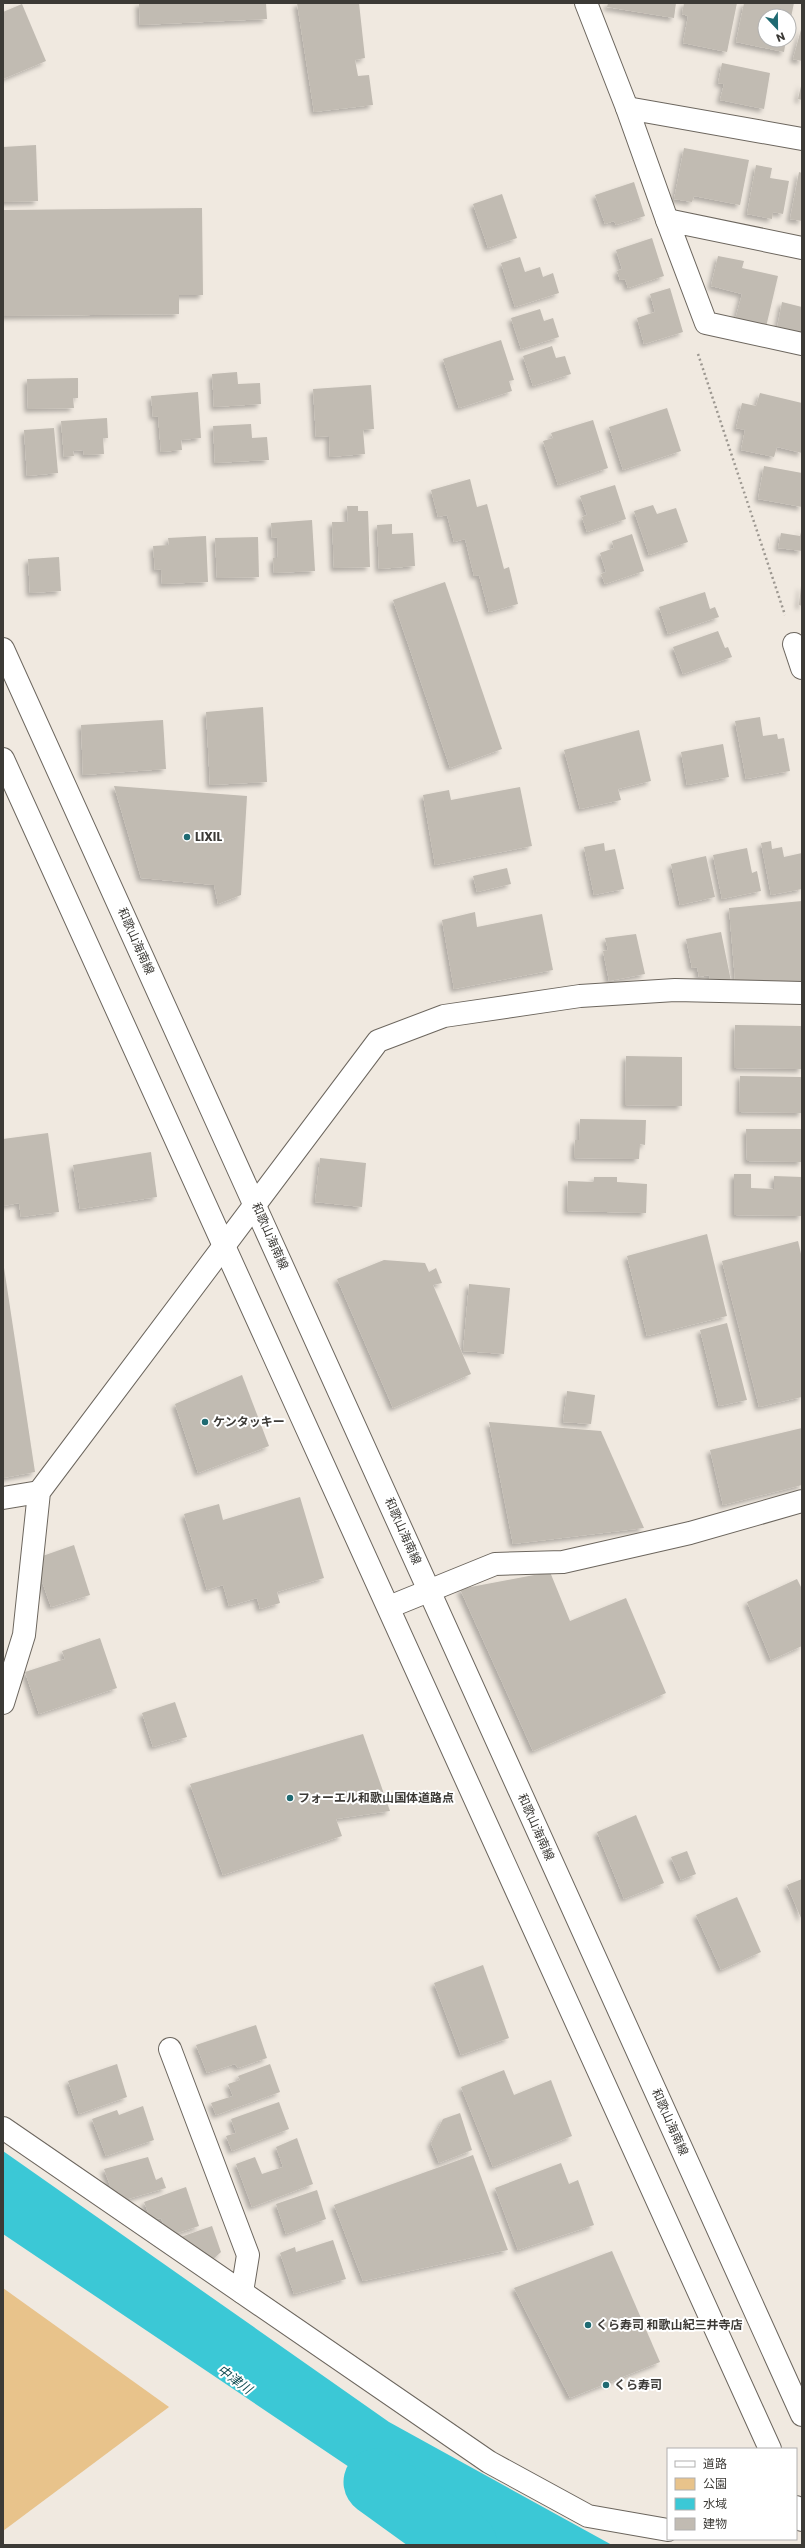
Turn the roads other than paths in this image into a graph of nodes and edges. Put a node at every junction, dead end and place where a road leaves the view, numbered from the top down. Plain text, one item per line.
1 (586, 3) edge
2 (627, 108) junction
3 (802, 139) edge
4 (667, 220) junction
5 (802, 248) edge
6 (802, 344) edge
7 (794, 644) road end
8 (3, 649) edge
9 (802, 668) edge
10 (3, 759) edge
11 (802, 993) edge
12 (256, 1204) junction
13 (224, 1244) junction
14 (39, 1492) junction
15 (3, 1498) edge
16 (802, 1501) edge
17 (430, 1589) junction
18 (388, 1607) junction
19 (3, 1703) edge
20 (170, 2048) dead end
21 (3, 2128) edge
22 (242, 2292) junction
23 (802, 2415) edge
24 (770, 2448) edge
25 (797, 2509) edge
26 (802, 2520) edge
27 (667, 2530) edge

1 - 2 main road
2 - 3 main road
2 - 4 main road
4 - 5 main road
4 - 6 main road
7 - 9 main road
8 - 12 main road, 和歌山海南線
10 - 13 main road
11 - 12 main road
12 - 13 main road
12 - 17 main road, 和歌山海南線
13 - 14 main road
13 - 18 main road
14 - 15 main road
14 - 19 main road
16 - 17 main road
17 - 18 main road
17 - 23 main road, 和歌山海南線
18 - 24 main road
20 - 22 main road
21 - 22 main road
22 - 27 main road
25 - 26 main road

